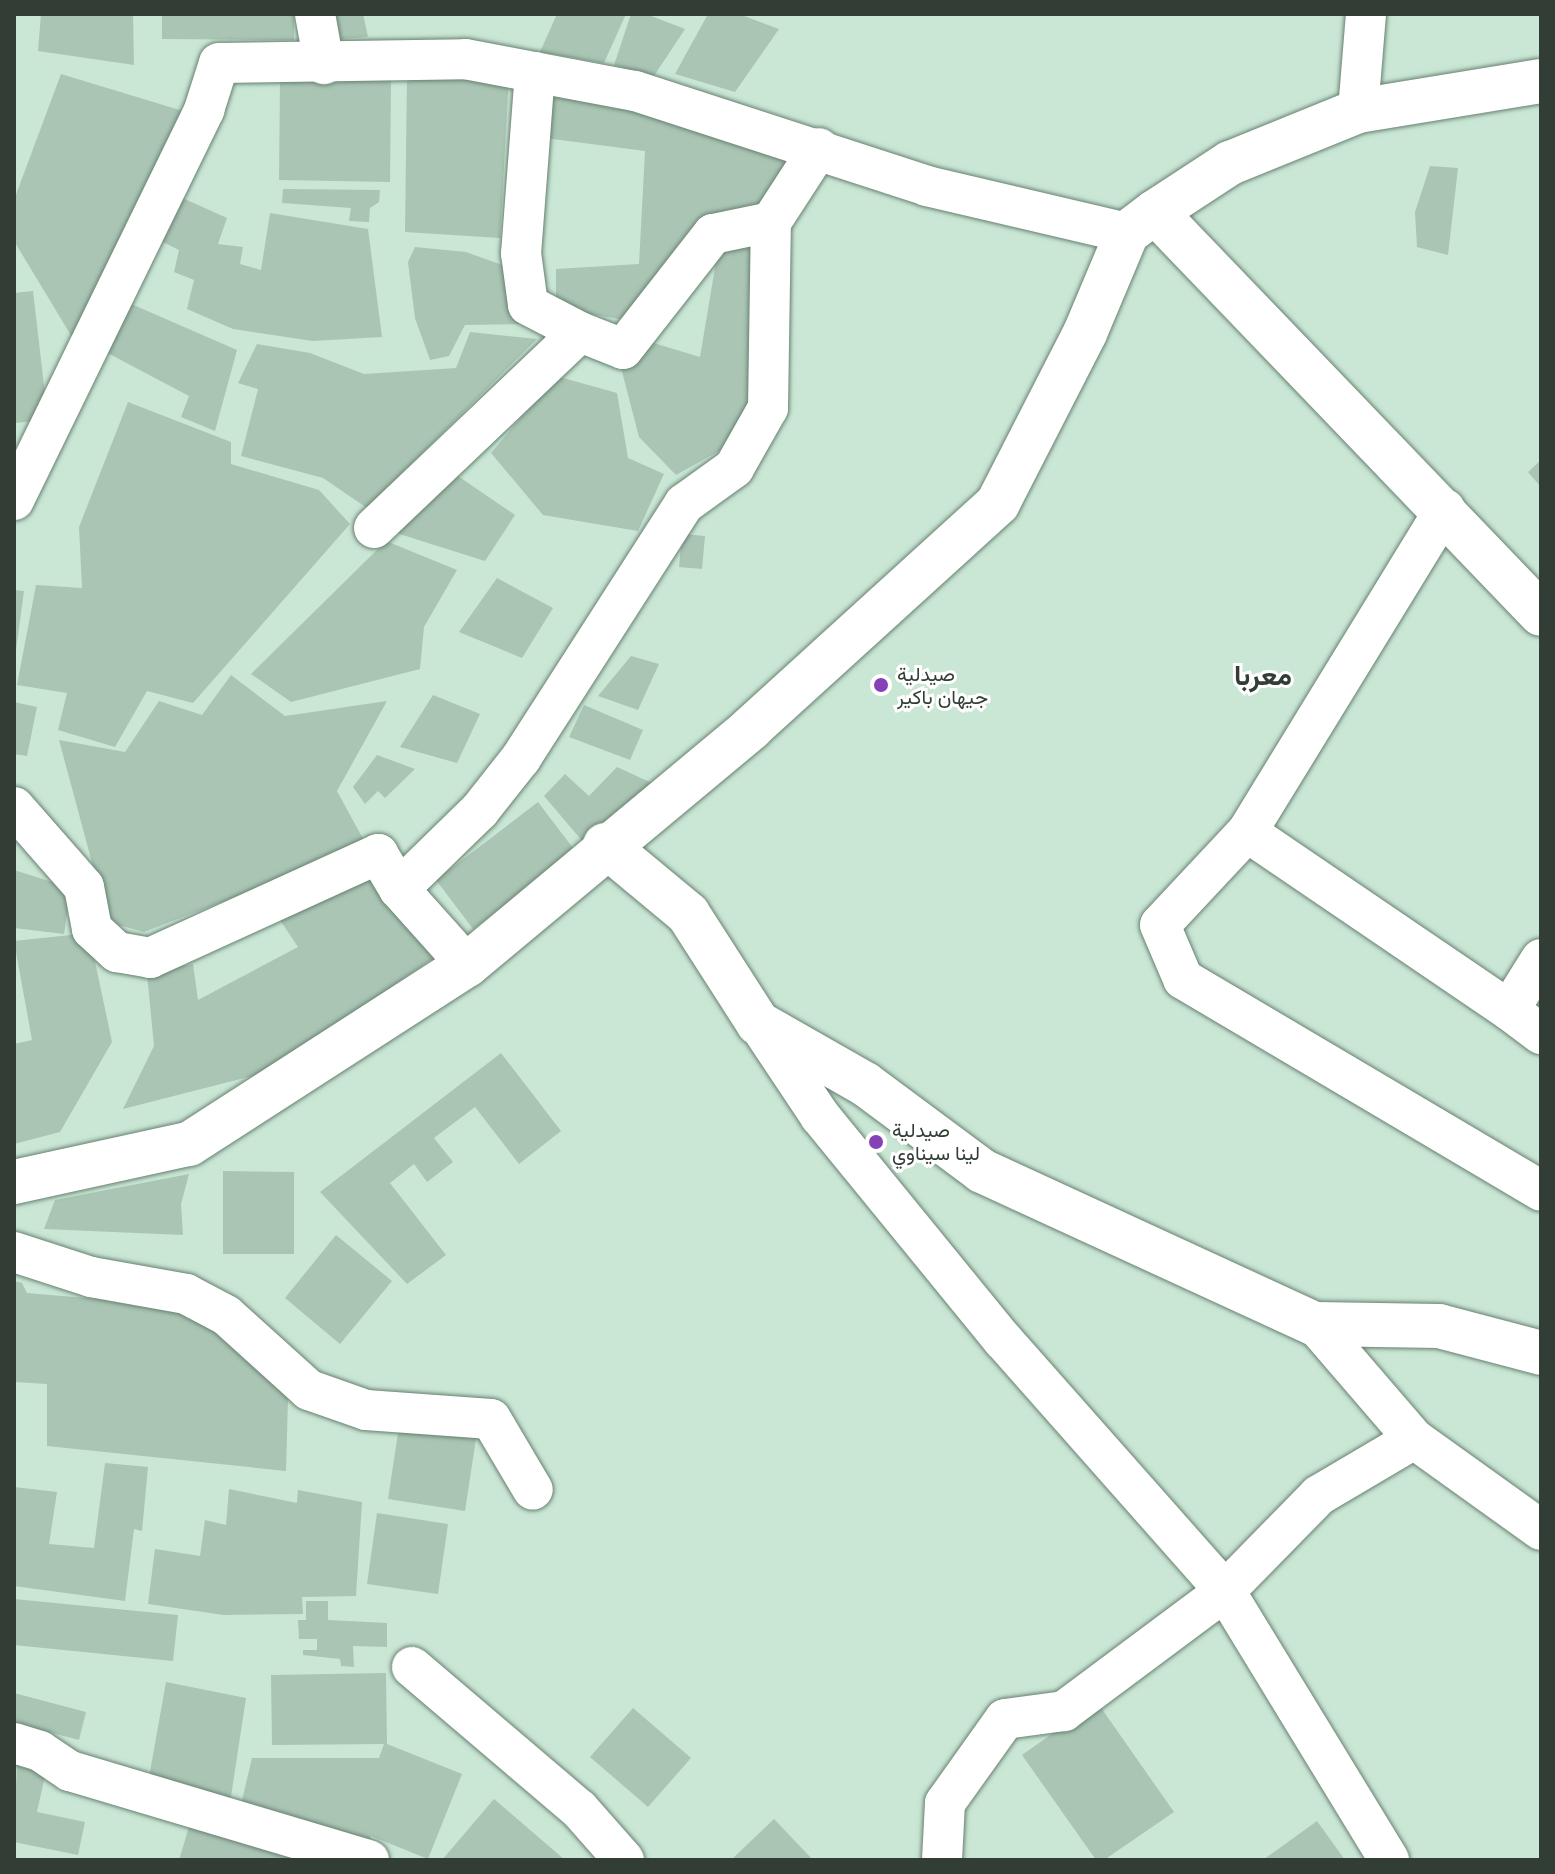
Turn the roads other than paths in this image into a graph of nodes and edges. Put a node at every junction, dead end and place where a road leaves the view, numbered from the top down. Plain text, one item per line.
1 (315, 14) edge
2 (1366, 14) edge
3 (324, 64) junction
4 (535, 72) junction
5 (1541, 81) edge
6 (1358, 111) junction
7 (819, 148) junction
8 (771, 222) junction
9 (1141, 222) junction
10 (580, 332) junction
11 (14, 500) edge
12 (1445, 509) junction
13 (374, 528) dead end
14 (1541, 614) edge
15 (14, 807) edge
16 (1247, 832) junction
17 (605, 845) junction
18 (399, 889) junction
19 (1541, 959) edge
20 (467, 965) junction
21 (1509, 1010) junction
22 (758, 1023) junction
23 (1541, 1034) edge
24 (14, 1182) edge
25 (1541, 1191) edge
26 (14, 1252) edge
27 (1315, 1324) junction
28 (1541, 1353) edge
29 (1414, 1439) junction
30 (533, 1490) dead end
31 (1541, 1530) edge
32 (1225, 1591) junction
33 (412, 1667) dead end
34 (14, 1743) edge
35 (369, 1860) edge
36 (624, 1860) edge
37 (942, 1860) edge
38 (1389, 1860) edge

1 - 3 street
2 - 6 street
3 - 4 street
3 - 11 street
4 - 7 street
4 - 10 street
5 - 6 main road
6 - 9 main road
7 - 8 street
7 - 9 street
8 - 10 street
8 - 18 street
9 - 12 main road
9 - 17 main road
10 - 13 street
12 - 14 main road
12 - 16 street
15 - 18 street
16 - 21 street
16 - 25 street
17 - 20 main road
17 - 22 main road
18 - 20 street
19 - 21 street
20 - 24 main road
21 - 23 street
22 - 27 main road
22 - 32 street
26 - 30 street
27 - 28 main road
27 - 29 street
29 - 31 street
29 - 32 street
32 - 37 street
32 - 38 street
33 - 36 street
34 - 35 street

